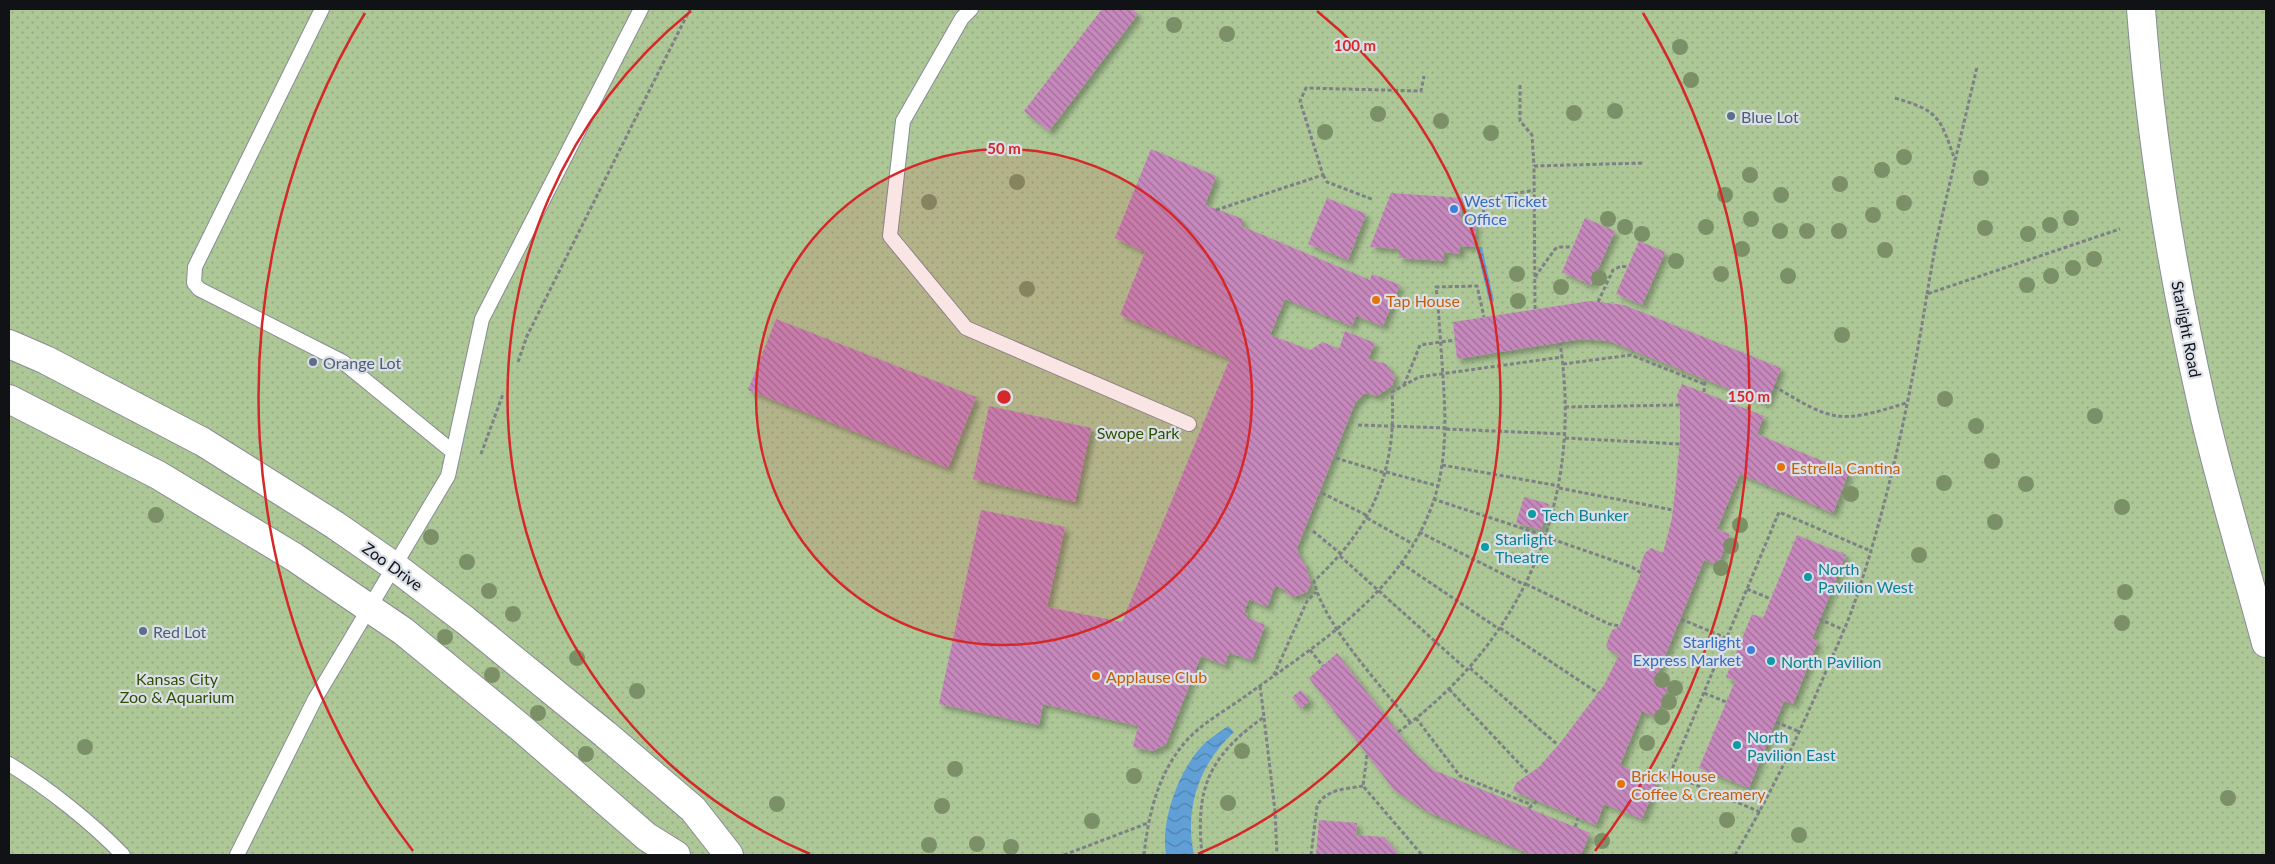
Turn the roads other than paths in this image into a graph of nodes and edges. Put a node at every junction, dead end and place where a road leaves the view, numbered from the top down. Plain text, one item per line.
1 (322, 9) edge
2 (641, 9) edge
3 (971, 9) edge
4 (2141, 9) edge
5 (9, 344) edge
6 (9, 399) edge
7 (1189, 424) dead end
8 (453, 452) junction
9 (394, 566) junction
10 (369, 608) junction
11 (2266, 643) edge
12 (9, 764) edge
13 (123, 855) edge
14 (237, 855) edge
15 (676, 855) edge
16 (729, 855) edge

1 - 8 lane
2 - 8 lane
3 - 7 lane
4 - 11 street, Starlight Road
5 - 9 street, Zoo Drive
6 - 10 street
8 - 9 lane
9 - 10 lane
9 - 16 street, Zoo Drive
10 - 14 lane
10 - 15 street
12 - 13 lane

